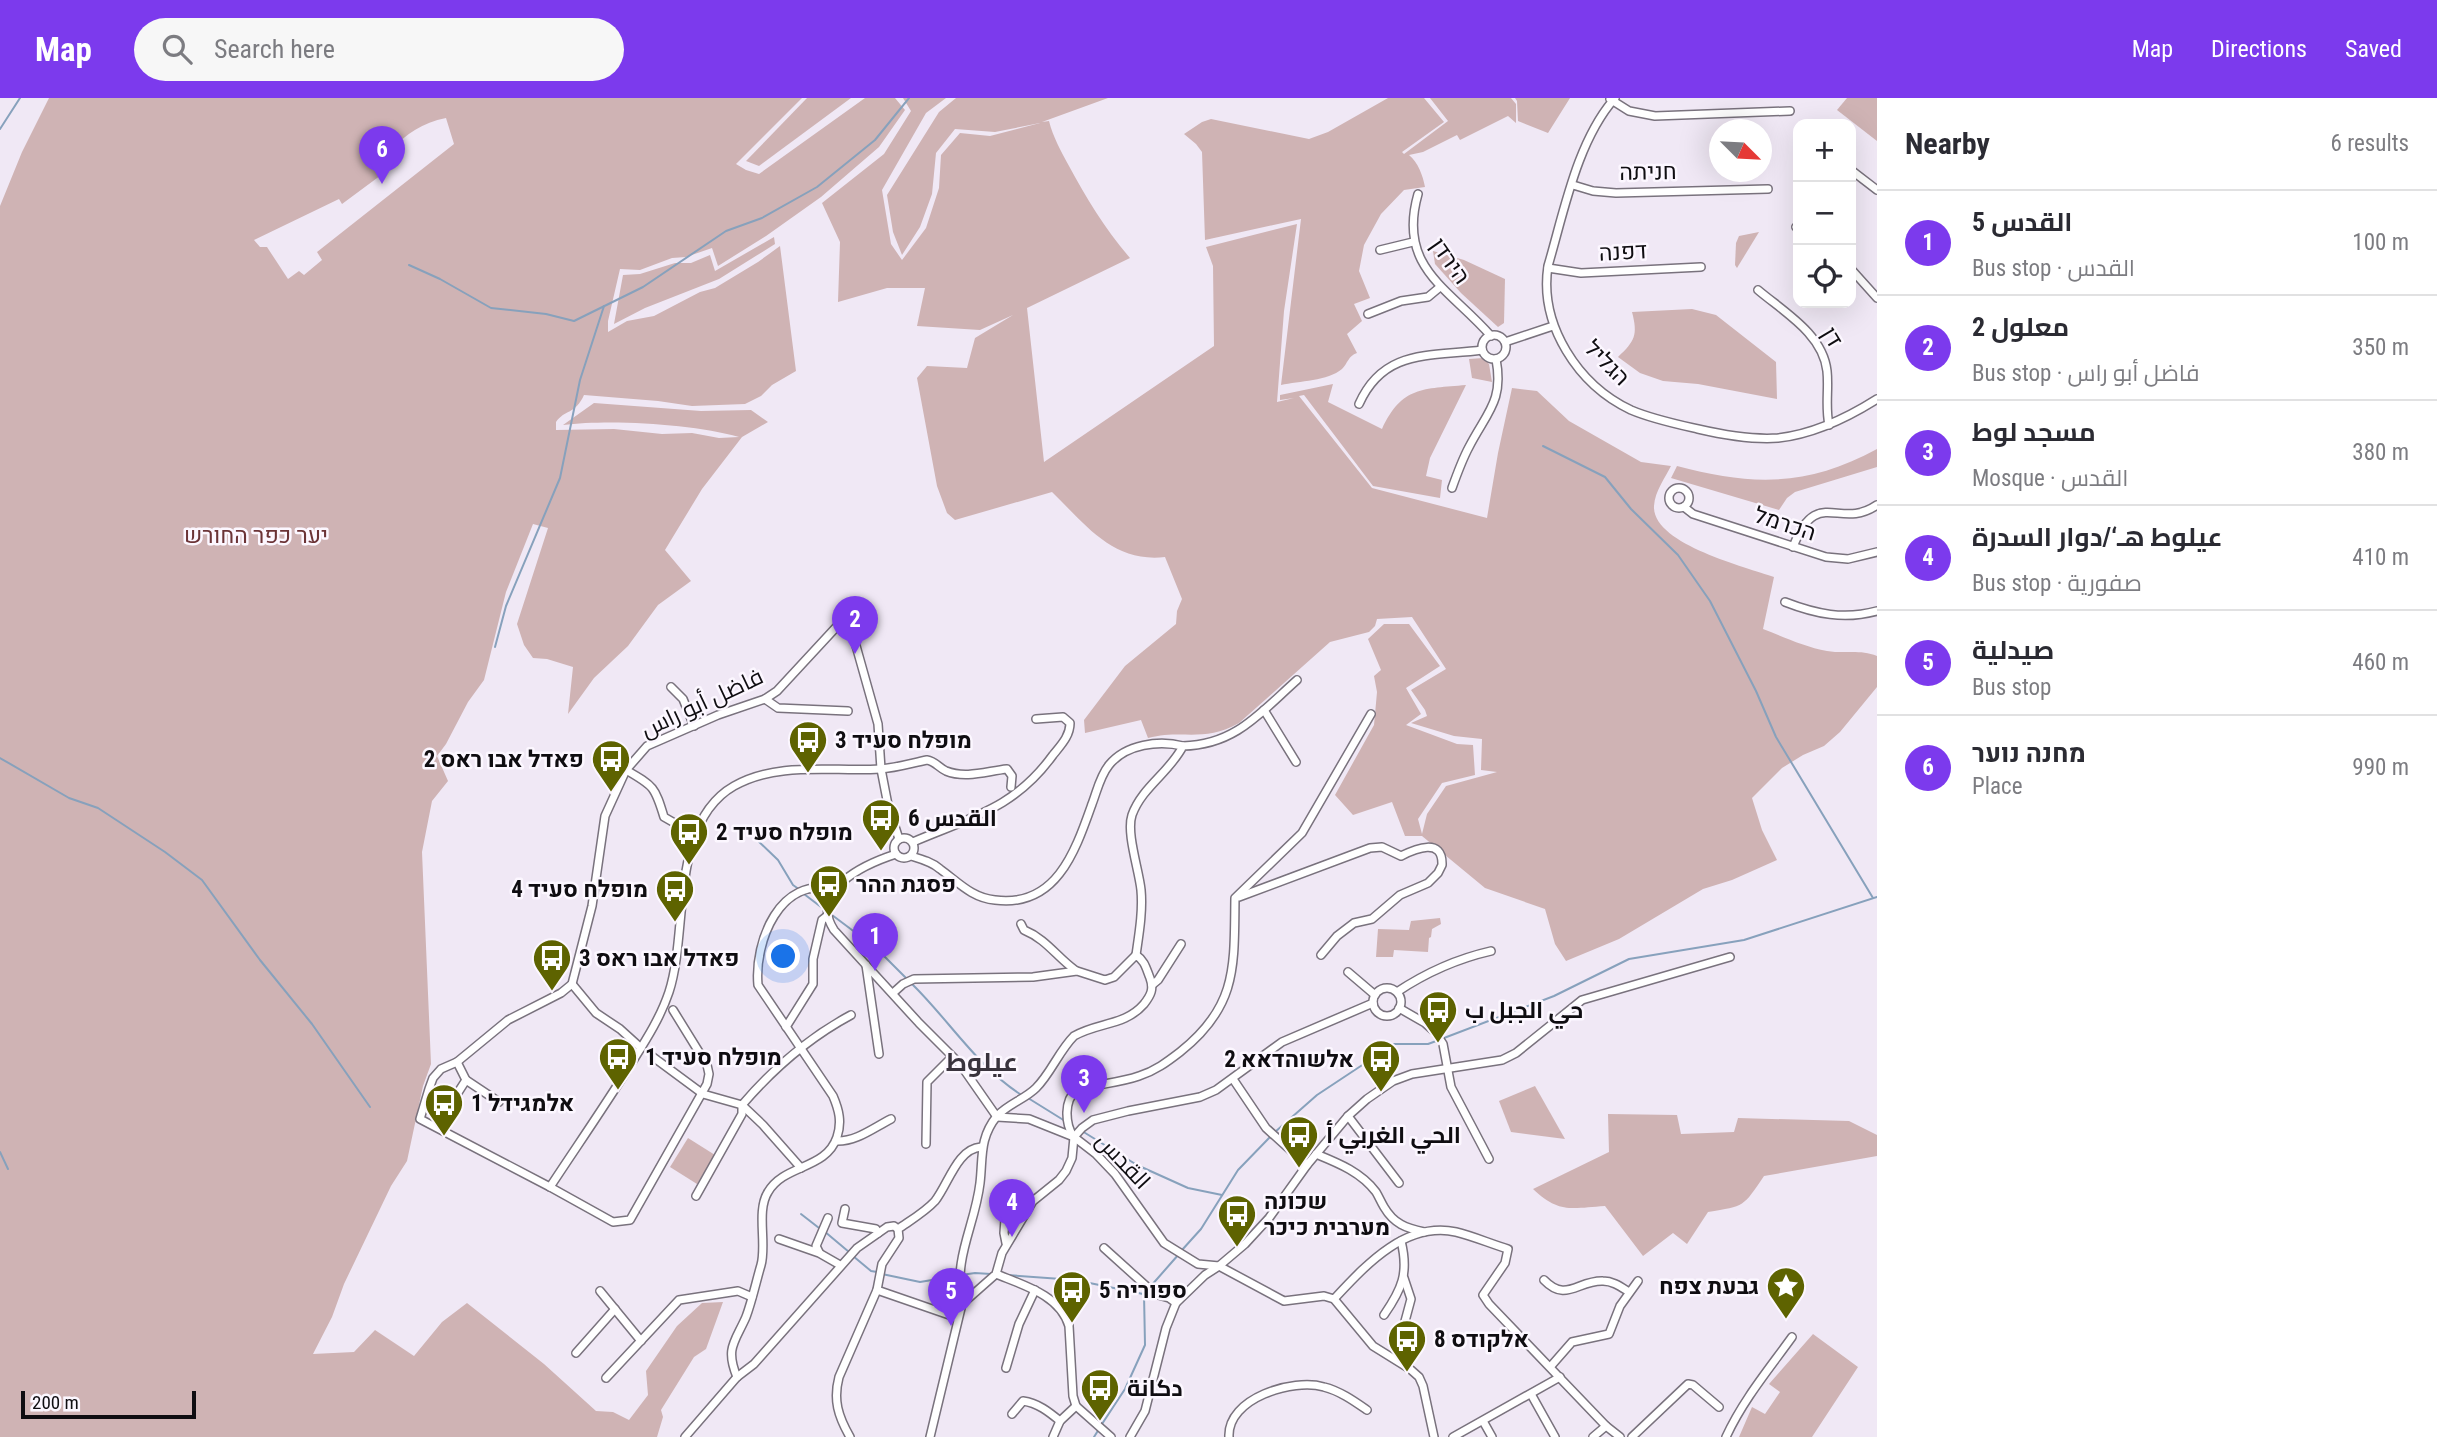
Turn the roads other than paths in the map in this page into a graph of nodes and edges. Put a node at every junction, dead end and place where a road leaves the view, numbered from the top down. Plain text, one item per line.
1 (1613, 99) edge
2 (1790, 111) dead end
3 (1856, 174) edge
4 (1573, 185) junction
5 (1768, 189) dead end
6 (1877, 190) edge
7 (1418, 194) dead end
8 (1413, 242) junction
9 (1380, 250) dead end
10 (1701, 267) dead end
11 (1548, 268) junction
12 (1856, 275) edge
13 (1440, 287) junction
14 (1758, 290) dead end
15 (1877, 298) edge
16 (1368, 314) dead end
17 (1553, 326) junction
18 (1490, 336) junction
19 (1505, 342) junction
20 (1482, 350) junction
21 (1496, 359) junction
22 (1877, 399) edge
23 (1359, 404) dead end
24 (1829, 425) junction
25 (1452, 488) dead end
26 (1877, 505) edge
27 (1684, 507) dead end
28 (1793, 547) junction
29 (1877, 552) edge
30 (1785, 602) dead end
31 (1877, 611) edge
32 (840, 623) junction
33 (851, 628) junction
34 (1297, 680) dead end
35 (671, 687) dead end
36 (765, 699) junction
37 (1264, 710) junction
38 (848, 711) dead end
39 (1371, 714) dead end
40 (1036, 719) dead end
41 (694, 726) junction
42 (1183, 746) junction
43 (1296, 762) dead end
44 (881, 769) junction
45 (626, 770) junction
46 (1011, 787) dead end
47 (678, 825) dead end
48 (899, 839) junction
49 (913, 842) junction
50 (896, 854) junction
51 (911, 856) junction
52 (834, 890) junction
53 (1235, 898) junction
54 (827, 916) junction
55 (1021, 924) dead end
56 (1181, 944) dead end
57 (1491, 951) dead end
58 (1136, 955) junction
59 (1321, 955) dead end
60 (1730, 957) dead end
61 (866, 965) junction
62 (1077, 971) junction
63 (1349, 972) dead end
64 (572, 984) junction
65 (1152, 985) junction
66 (1397, 992) junction
67 (893, 993) junction
68 (1375, 995) junction
69 (1373, 1003) junction
70 (1399, 1008) junction
71 (673, 1010) dead end
72 (850, 1015) dead end
73 (786, 1027) junction
74 (641, 1048) junction
75 (801, 1049) junction
76 (879, 1054) dead end
77 (653, 1057) dead end
78 (952, 1057) junction
79 (457, 1062) junction
80 (1447, 1070) junction
81 (466, 1080) junction
82 (1233, 1080) junction
83 (703, 1094) junction
84 (499, 1102) dead end
85 (450, 1105) dead end
86 (742, 1105) junction
87 (1348, 1116) junction
88 (997, 1117) junction
89 (891, 1119) dead end
90 (1074, 1137) junction
91 (835, 1141) junction
92 (926, 1144) dead end
93 (981, 1147) junction
94 (1316, 1154) junction
95 (1489, 1159) dead end
96 (1307, 1165) junction
97 (801, 1168) junction
98 (1399, 1183) dead end
99 (551, 1186) junction
100 (696, 1196) dead end
101 (845, 1209) dead end
102 (828, 1218) dead end
103 (1019, 1222) junction
104 (898, 1229) junction
105 (878, 1233) junction
106 (1427, 1233) junction
107 (779, 1239) dead end
108 (1401, 1241) junction
109 (1007, 1244) junction
110 (1104, 1248) dead end
111 (819, 1253) junction
112 (840, 1265) junction
113 (1219, 1266) junction
114 (996, 1274) junction
115 (1404, 1277) junction
116 (1544, 1280) dead end
117 (1637, 1281) dead end
118 (877, 1290) junction
119 (1035, 1290) junction
120 (600, 1292) dead end
121 (1629, 1292) junction
122 (752, 1297) junction
123 (1334, 1299) junction
124 (1177, 1303) junction
125 (962, 1304) junction
126 (615, 1310) junction
127 (1384, 1315) dead end
128 (958, 1318) junction
129 (1405, 1325) dead end
130 (1793, 1337) dead end
131 (641, 1341) junction
132 (576, 1353) dead end
133 (1551, 1366) junction
134 (1006, 1368) dead end
135 (737, 1377) junction
136 (1560, 1377) junction
137 (607, 1378) dead end
138 (1531, 1394) junction
139 (1076, 1406) junction
140 (1719, 1407) dead end
141 (1367, 1410) dead end
142 (1012, 1414) dead end
143 (1060, 1422) junction
144 (1483, 1422) junction
145 (1606, 1426) junction
146 (685, 1437) edge
147 (850, 1437) edge
148 (930, 1437) edge
149 (1053, 1437) edge
150 (1111, 1437) edge
151 (1130, 1437) edge
152 (1229, 1437) edge
153 (1434, 1437) edge
154 (1453, 1437) edge
155 (1492, 1437) edge
156 (1555, 1437) edge
157 (1593, 1437) edge
158 (1620, 1437) edge
159 (1632, 1437) edge
160 (1726, 1437) edge

1 - 2 street
1 - 4 street, הגליל
3 - 6 street
4 - 5 street, חניתה
4 - 11 street, הגליל
7 - 8 street, הירדן
8 - 9 street
8 - 13 street, הירדן
10 - 11 street, דפנה
11 - 17 street, הגליל
12 - 15 street
13 - 16 street
13 - 18 street, הירדן
14 - 24 street, דן
17 - 19 street
17 - 24 street, הגליל
18 - 19 street
18 - 20 street
19 - 21 street
20 - 21 street
20 - 23 street
21 - 25 street
22 - 24 street, הגליל
26 - 28 street
27 - 28 street, הכרמל
28 - 29 street, הכרמל
30 - 31 street
32 - 33 street
32 - 33 street
32 - 36 street, فاضل أبو راس
33 - 44 street
34 - 37 street
35 - 41 street
36 - 38 street
36 - 41 street, فاضل أبو راس
37 - 42 street
37 - 43 street
39 - 53 street
40 - 49 street
41 - 45 street, فاضل أبو راس
42 - 51 street
42 - 58 street
44 - 46 street
44 - 48 street
44 - 74 street
45 - 47 street
45 - 64 street, فاضل أبو راس
48 - 49 street
48 - 50 street
49 - 51 street
50 - 51 street
50 - 52 street
52 - 54 street
52 - 73 street
53 - 59 street
53 - 90 street
54 - 61 street
54 - 73 street
55 - 62 street
56 - 65 street
57 - 66 street
58 - 62 street
58 - 65 street
60 - 80 street
61 - 67 street
61 - 76 street
62 - 67 street
63 - 68 street
64 - 74 street
64 - 79 street
65 - 88 street
66 - 68 street
66 - 70 street
67 - 78 street
68 - 69 street
69 - 70 street
69 - 82 street
70 - 80 street
71 - 83 street
72 - 75 street
73 - 75 street
74 - 99 street
75 - 86 street
75 - 91 street
77 - 83 street
78 - 88 street
78 - 92 street
79 - 81 street
79 - 99 street
80 - 87 street
80 - 95 street
81 - 84 street
81 - 85 street
82 - 90 street
82 - 96 street
83 - 86 street
83 - 99 street
86 - 97 street
86 - 100 street
87 - 94 street
87 - 98 street
88 - 90 street, القدس
88 - 93 street
89 - 91 street
90 - 103 street
90 - 113 street, القدس
91 - 97 street
93 - 104 street
93 - 125 street
94 - 96 street
94 - 106 street
96 - 113 street
97 - 122 street
101 - 105 street
102 - 111 street
103 - 109 street
103 - 109 street
104 - 105 street
104 - 118 street
105 - 112 street
106 - 108 street
106 - 133 street
107 - 111 street
108 - 115 street
108 - 123 street
109 - 114 street
110 - 124 street
111 - 112 street
112 - 135 street
113 - 123 street, القدس
113 - 124 street
114 - 119 street
114 - 125 street
115 - 127 street
115 - 129 street
116 - 121 street
117 - 121 street
118 - 128 street
118 - 147 street
119 - 134 street
119 - 139 street
120 - 126 street
121 - 133 street
122 - 131 street
122 - 135 street
123 - 153 street
124 - 151 street
125 - 128 street
126 - 131 street
126 - 132 street
128 - 148 street
130 - 160 street
131 - 137 street
133 - 136 street
135 - 146 street
136 - 138 street
136 - 145 street
138 - 144 street
138 - 156 street
139 - 143 street
139 - 150 street
140 - 159 street
141 - 152 street
142 - 143 street
143 - 149 street
144 - 154 street
144 - 155 street
145 - 157 street
145 - 158 street

